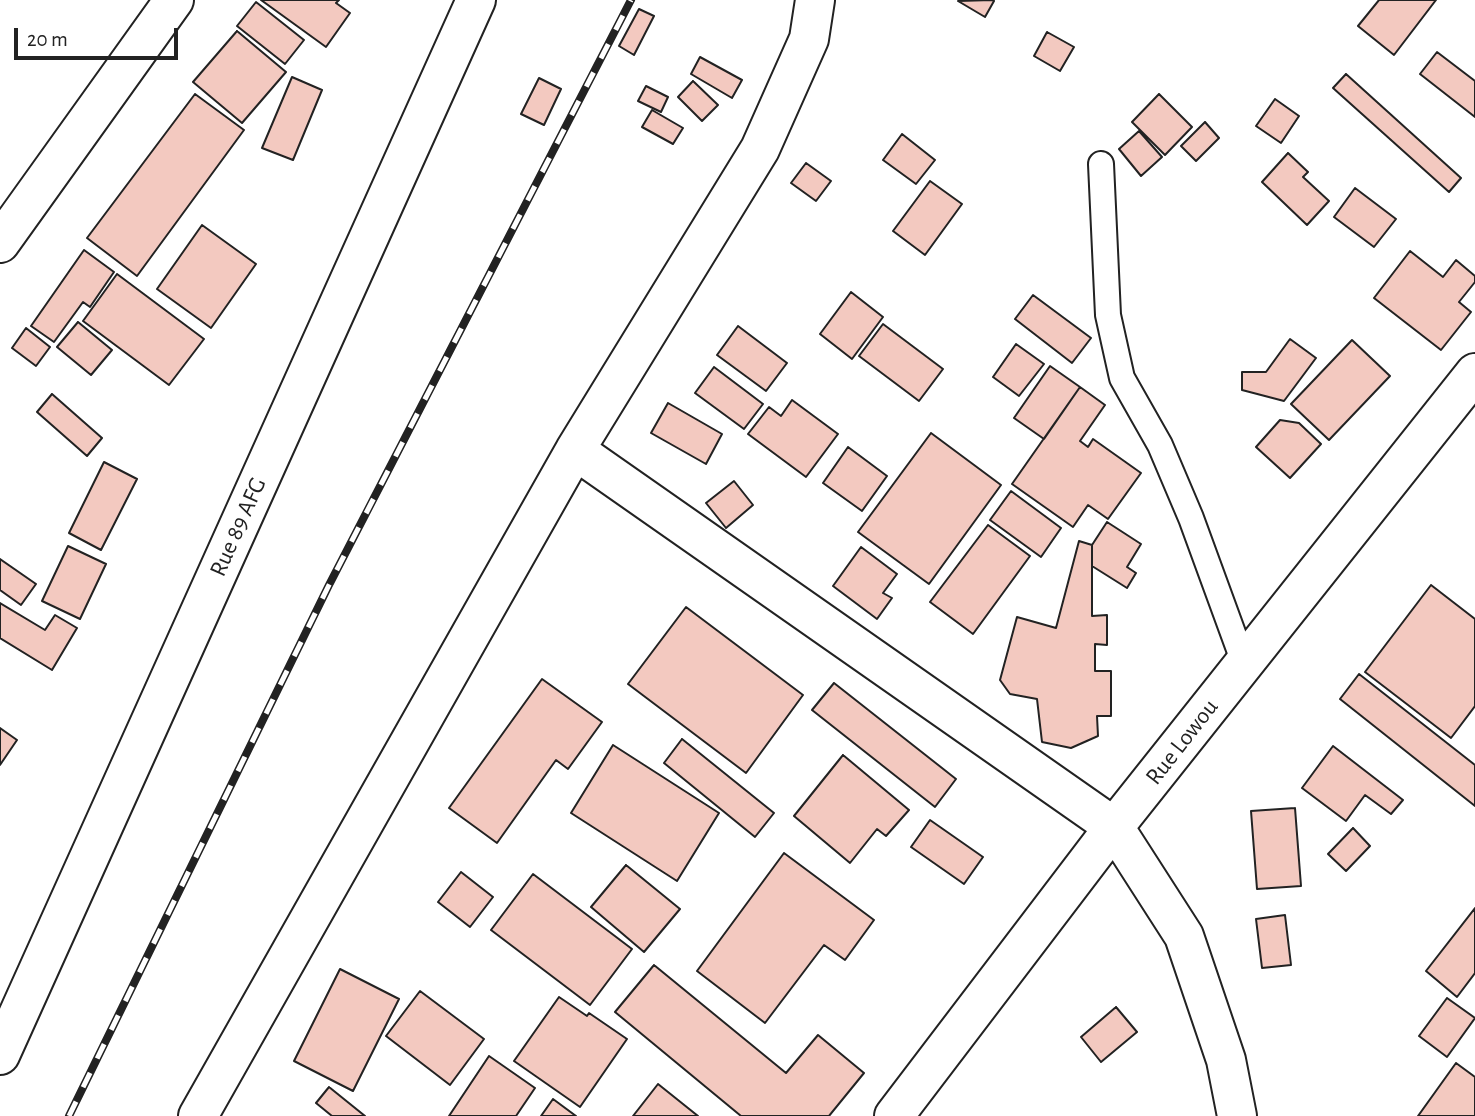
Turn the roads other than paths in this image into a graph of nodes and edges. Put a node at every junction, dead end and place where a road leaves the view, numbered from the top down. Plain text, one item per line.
1 (174, 0) edge
2 (476, 0) edge
3 (815, 0) edge
4 (1101, 164) dead end
5 (0, 243) edge
6 (1475, 373) edge
7 (575, 450) junction
8 (1244, 663) junction
9 (1114, 827) junction
10 (0, 1055) edge
11 (198, 1116) edge
12 (894, 1116) edge
13 (1237, 1116) edge

1 - 5 street
2 - 10 street, Rue 89 AFG
3 - 7 street
4 - 8 lane
6 - 8 street, Rue Lowou
7 - 9 street
7 - 11 street
8 - 9 street, Rue Lowou
9 - 12 street, Rue Lowou
9 - 13 street

